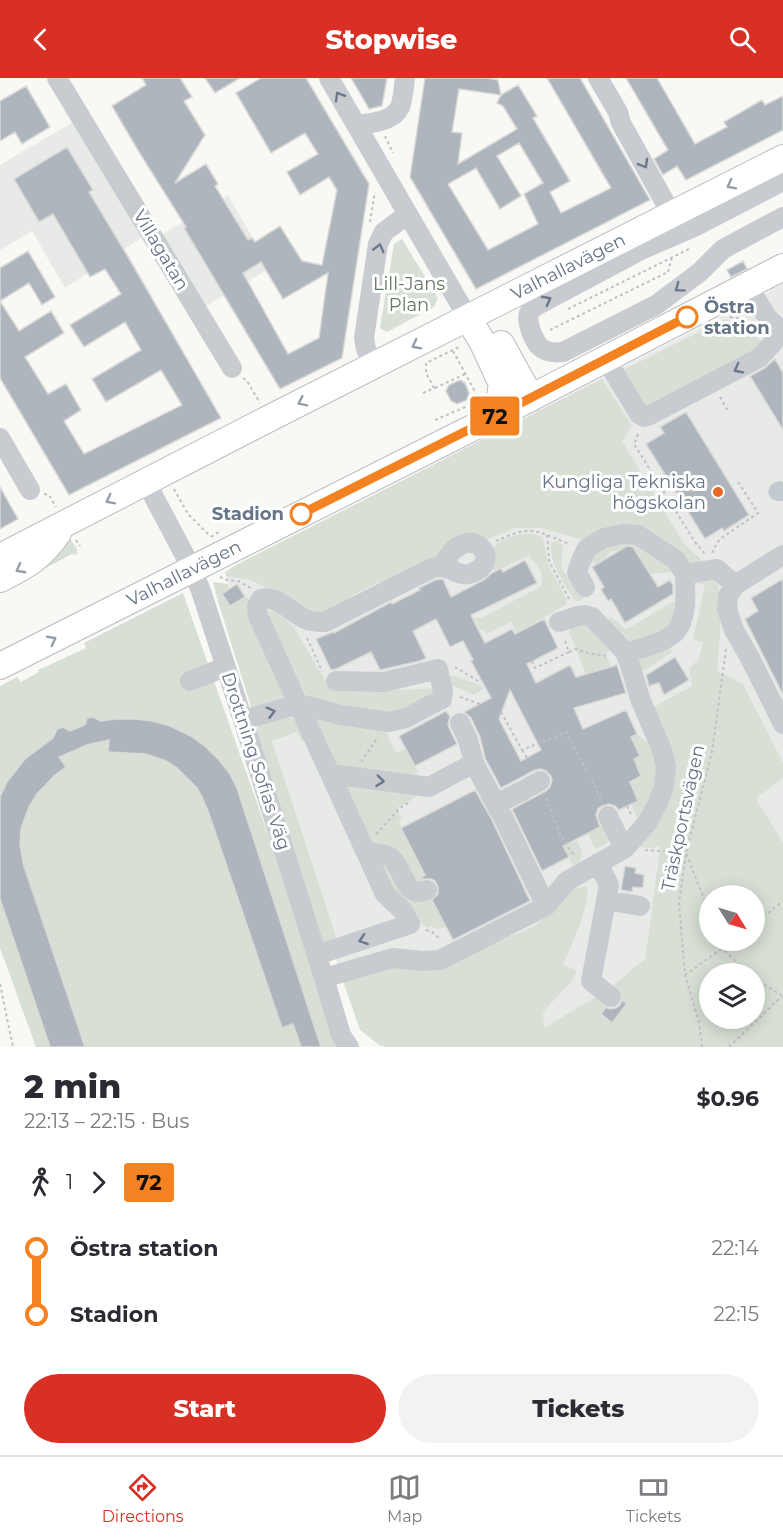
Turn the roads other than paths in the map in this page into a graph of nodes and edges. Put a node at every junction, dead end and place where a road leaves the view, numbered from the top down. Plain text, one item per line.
1 (57, 78) edge
2 (328, 78) edge
3 (405, 78) edge
4 (598, 78) edge
5 (357, 125) junction
6 (783, 158) edge
7 (783, 181) edge
8 (408, 214) junction
9 (672, 215) junction
10 (783, 217) edge
11 (783, 267) edge
12 (748, 286) junction
13 (495, 304) junction
14 (468, 318) junction
15 (778, 336) edge
16 (606, 359) junction
17 (374, 366) junction
18 (232, 368) road end
19 (531, 398) junction
20 (490, 419) junction
21 (0, 438) edge
22 (156, 477) junction
23 (30, 490) dead end
24 (65, 523) junction
25 (783, 555) edge
26 (0, 557) edge
27 (441, 566) junction
28 (204, 572) junction
29 (685, 574) junction
30 (0, 579) edge
31 (735, 585) junction
32 (585, 587) dead end
33 (559, 622) road end
34 (624, 652) junction
35 (0, 666) edge
36 (225, 667) junction
37 (190, 681) dead end
38 (336, 681) road end
39 (442, 695) junction
40 (299, 704) junction
41 (243, 720) junction
42 (783, 724) edge
43 (474, 763) junction
44 (330, 774) junction
45 (530, 787) road end
46 (500, 811) junction
47 (608, 816) road end
48 (364, 849) junction
49 (624, 849) junction
50 (598, 863) junction
51 (427, 890) dead end
52 (606, 900) junction
53 (546, 906) junction
54 (640, 906) dead end
55 (317, 955) junction
56 (324, 978) junction
57 (611, 997) dead end
58 (349, 1047) edge

1 - 18 street, Villagatan
5 -> 2 street
3 - 5 street
4 -> 9 street
5 - 8 street
6 -> 9 main road, Valhallavägen
10 -> 7 street
8 - 14 street
17 -> 8 street
9 - 13 main road, Valhallavägen
11 - 12 main road, Valhallavägen
12 - 15 street
12 - 16 main road, Valhallavägen
13 - 14 main road, Valhallavägen
13 - 19 main road
14 -> 17 main road, Valhallavägen
14 - 20 main road
15 -> 16 street
16 - 19 main road, Valhallavägen
17 -> 22 main road, Valhallavägen
19 - 20 main road, Valhallavägen
20 - 28 main road, Valhallavägen
21 - 23 street
22 -> 24 main road, Valhallavägen
22 - 28 street, Drottning Sofias Väg
24 - 26 main road, Valhallavägen
24 -> 30 main road, Valhallavägen
25 - 31 street
27 - 27 street
27 - 40 street
35 -> 28 main road, Valhallavägen
28 - 36 street, Drottning Sofias Väg
29 - 31 street
29 - 32 street
29 - 34 street
31 - 42 street
33 - 34 street
34 - 49 street
36 - 37 street
36 - 41 street, Drottning Sofias Väg
38 - 39 street
39 - 40 street
39 - 43 street
41 -> 40 street
40 - 44 street
41 - 55 street, Drottning Sofias Väg
44 -> 43 street
43 - 46 street
44 - 48 street
45 - 46 street
46 - 53 street
47 - 49 street
48 - 51 street
48 -> 55 street
49 - 50 street
50 - 52 street
50 - 53 street
52 - 54 street
52 - 57 street
53 - 56 street
55 - 56 street, Drottning Sofias Väg
56 - 58 street, Drottning Sofias Väg

